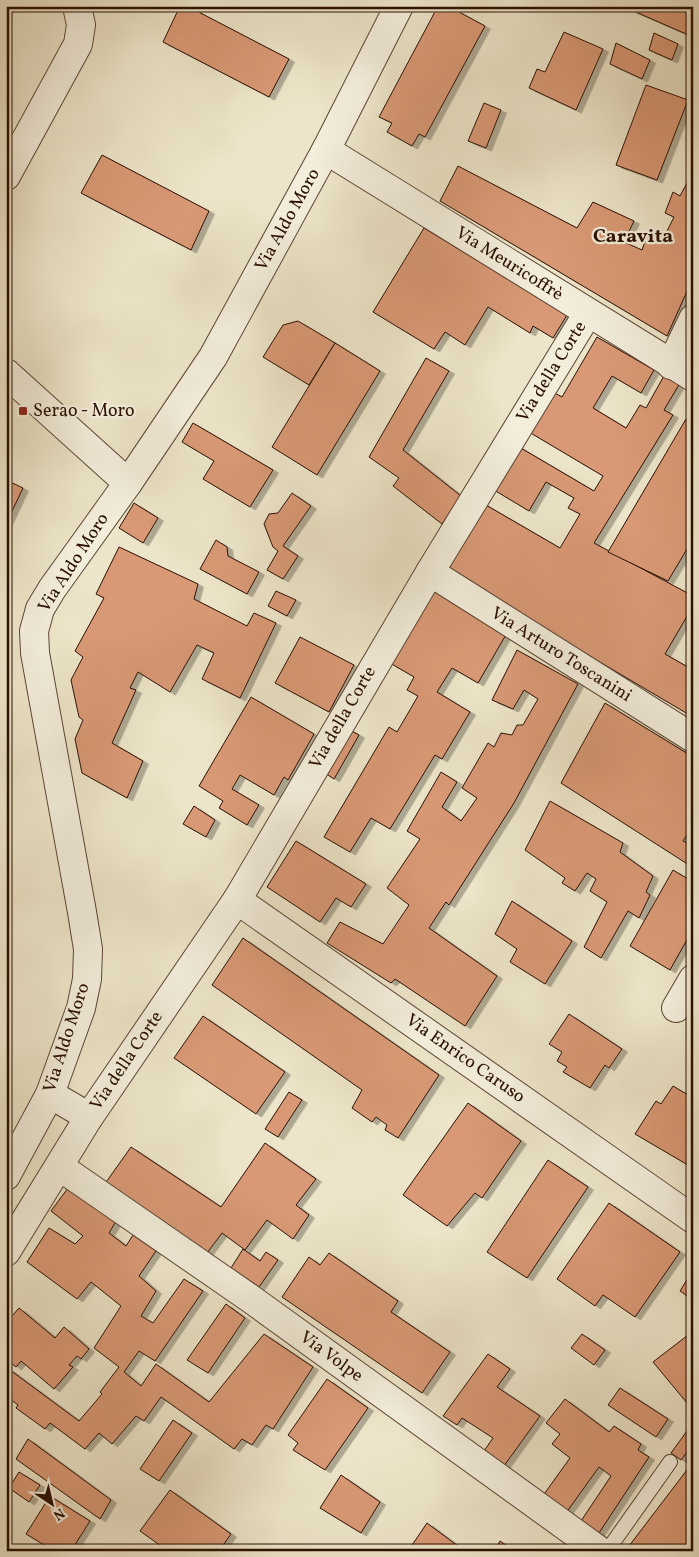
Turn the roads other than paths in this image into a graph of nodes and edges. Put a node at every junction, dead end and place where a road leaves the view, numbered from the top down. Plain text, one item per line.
1 (400, 6) edge
2 (80, 11) edge
3 (326, 150) junction
4 (6, 176) edge
5 (588, 314) junction
6 (693, 319) edge
7 (682, 371) edge
8 (6, 373) edge
9 (128, 483) junction
10 (430, 572) junction
11 (693, 738) edge
12 (237, 900) junction
13 (693, 979) edge
14 (676, 1008) dead end
15 (50, 1094) junction
16 (89, 1117) junction
17 (60, 1167) junction
18 (6, 1176) edge
19 (693, 1219) edge
20 (6, 1252) edge
21 (670, 1462) dead end
22 (600, 1551) edge
23 (607, 1551) edge

1 - 3 street, Via Aldo Moro
2 - 4 street
3 - 5 street, Via Meuricoffrè
3 - 9 street, Via Aldo Moro
5 - 7 street, Via Meuricoffrè
5 - 10 street, Via della Corte
6 - 7 street
8 - 9 street
9 - 15 street, Via Aldo Moro
10 - 11 street, Via Arturo Toscanini
10 - 12 street, Via della Corte
12 - 16 street, Via della Corte
12 - 19 street, Via Enrico Caruso
13 - 14 street
15 - 16 street, Via della Corte
15 - 18 street, Via Aldo Moro
16 - 17 street, Via della Corte
17 - 20 street, Via della Corte
17 - 22 street, Via Volpe
21 - 23 lane

